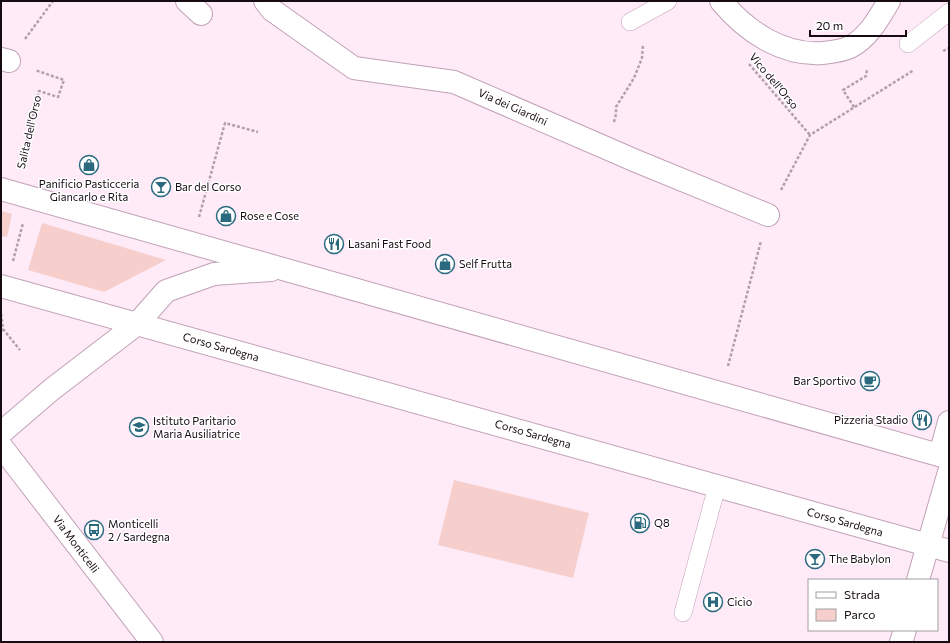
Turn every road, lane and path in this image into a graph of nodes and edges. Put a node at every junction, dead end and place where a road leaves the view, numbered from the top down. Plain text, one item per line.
1 (53, 1) edge
2 (265, 1) edge
3 (668, 1) edge
4 (721, 1) edge
5 (889, 1) edge
6 (949, 12) edge
7 (636, 19) joint
8 (908, 44) dead end
9 (949, 48) edge
10 (942, 52) dead end
11 (5, 60) edge
12 (747, 61) dead end
13 (915, 69) dead end
14 (854, 107) dead end
15 (613, 124) dead end
16 (258, 132) dead end
17 (810, 135) dead end
18 (20, 170) dead end
19 (1, 189) edge
20 (768, 215) dead end
21 (25, 218) dead end
22 (198, 220) dead end
23 (11, 265) dead end
24 (286, 269) junction
25 (1, 286) edge
26 (1, 311) edge
27 (137, 324) junction
28 (2, 330) edge
29 (20, 350) dead end
30 (949, 422) edge
31 (1, 433) edge
32 (1, 446) edge
33 (946, 462) edge
34 (717, 486) junction
35 (928, 545) junction
36 (949, 551) edge
37 (918, 579) edge
38 (683, 613) dead end
39 (905, 631) edge
40 (148, 641) edge
41 (901, 642) edge

1 - 11 path, Salita dell'Orso
2 - 20 main road, Via dei Giardini
3 - 7 lane
4 - 5 main road
6 - 8 lane
7 - 15 path
9 - 10 path
11 - 18 path, Salita dell'Orso
12 - 17 path, Vico dell'Orso
13 - 14 path
16 - 22 path
19 - 24 main road
21 - 23 path
24 - 27 main road
24 - 33 main road
25 - 27 main road, Corso Sardegna
26 - 28 path
27 - 31 main road
27 - 34 main road, Corso Sardegna
28 - 29 path
30 - 33 main road
32 - 40 main road, Via Monticelli
33 - 35 main road
34 - 35 main road, Corso Sardegna
34 - 38 lane
35 - 36 main road, Corso Sardegna
35 - 37 main road
39 - 41 main road

